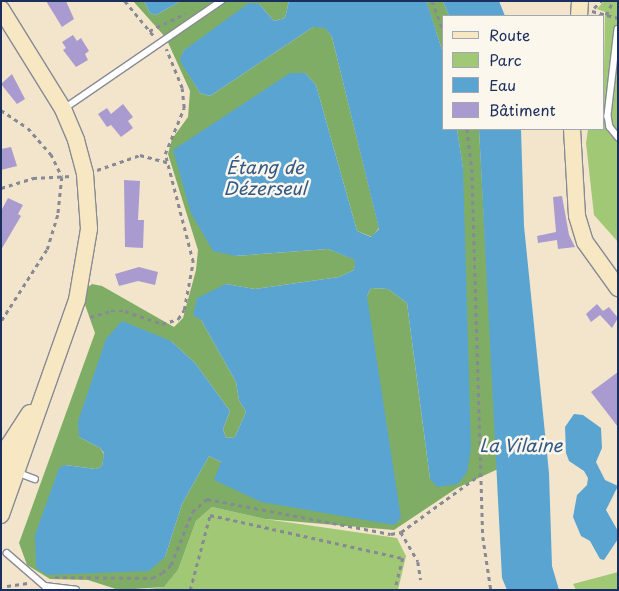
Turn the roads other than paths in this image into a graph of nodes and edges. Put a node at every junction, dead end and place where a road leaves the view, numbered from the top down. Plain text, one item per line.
1 (221, 1) edge
2 (1, 9) edge
3 (618, 29) edge
4 (63, 109) junction
5 (572, 130) edge
6 (618, 137) edge
7 (618, 288) edge
8 (77, 300) junction
9 (17, 472) junction
10 (35, 480) dead end
11 (1, 487) edge
12 (1, 515) edge
13 (7, 553) dead end
14 (76, 590) edge

1 - 4 lane
2 - 4 street
3 - 6 lane
4 - 8 street
5 - 7 street
8 - 9 street
8 - 11 street
9 - 10 lane
9 - 12 street
13 - 14 lane

